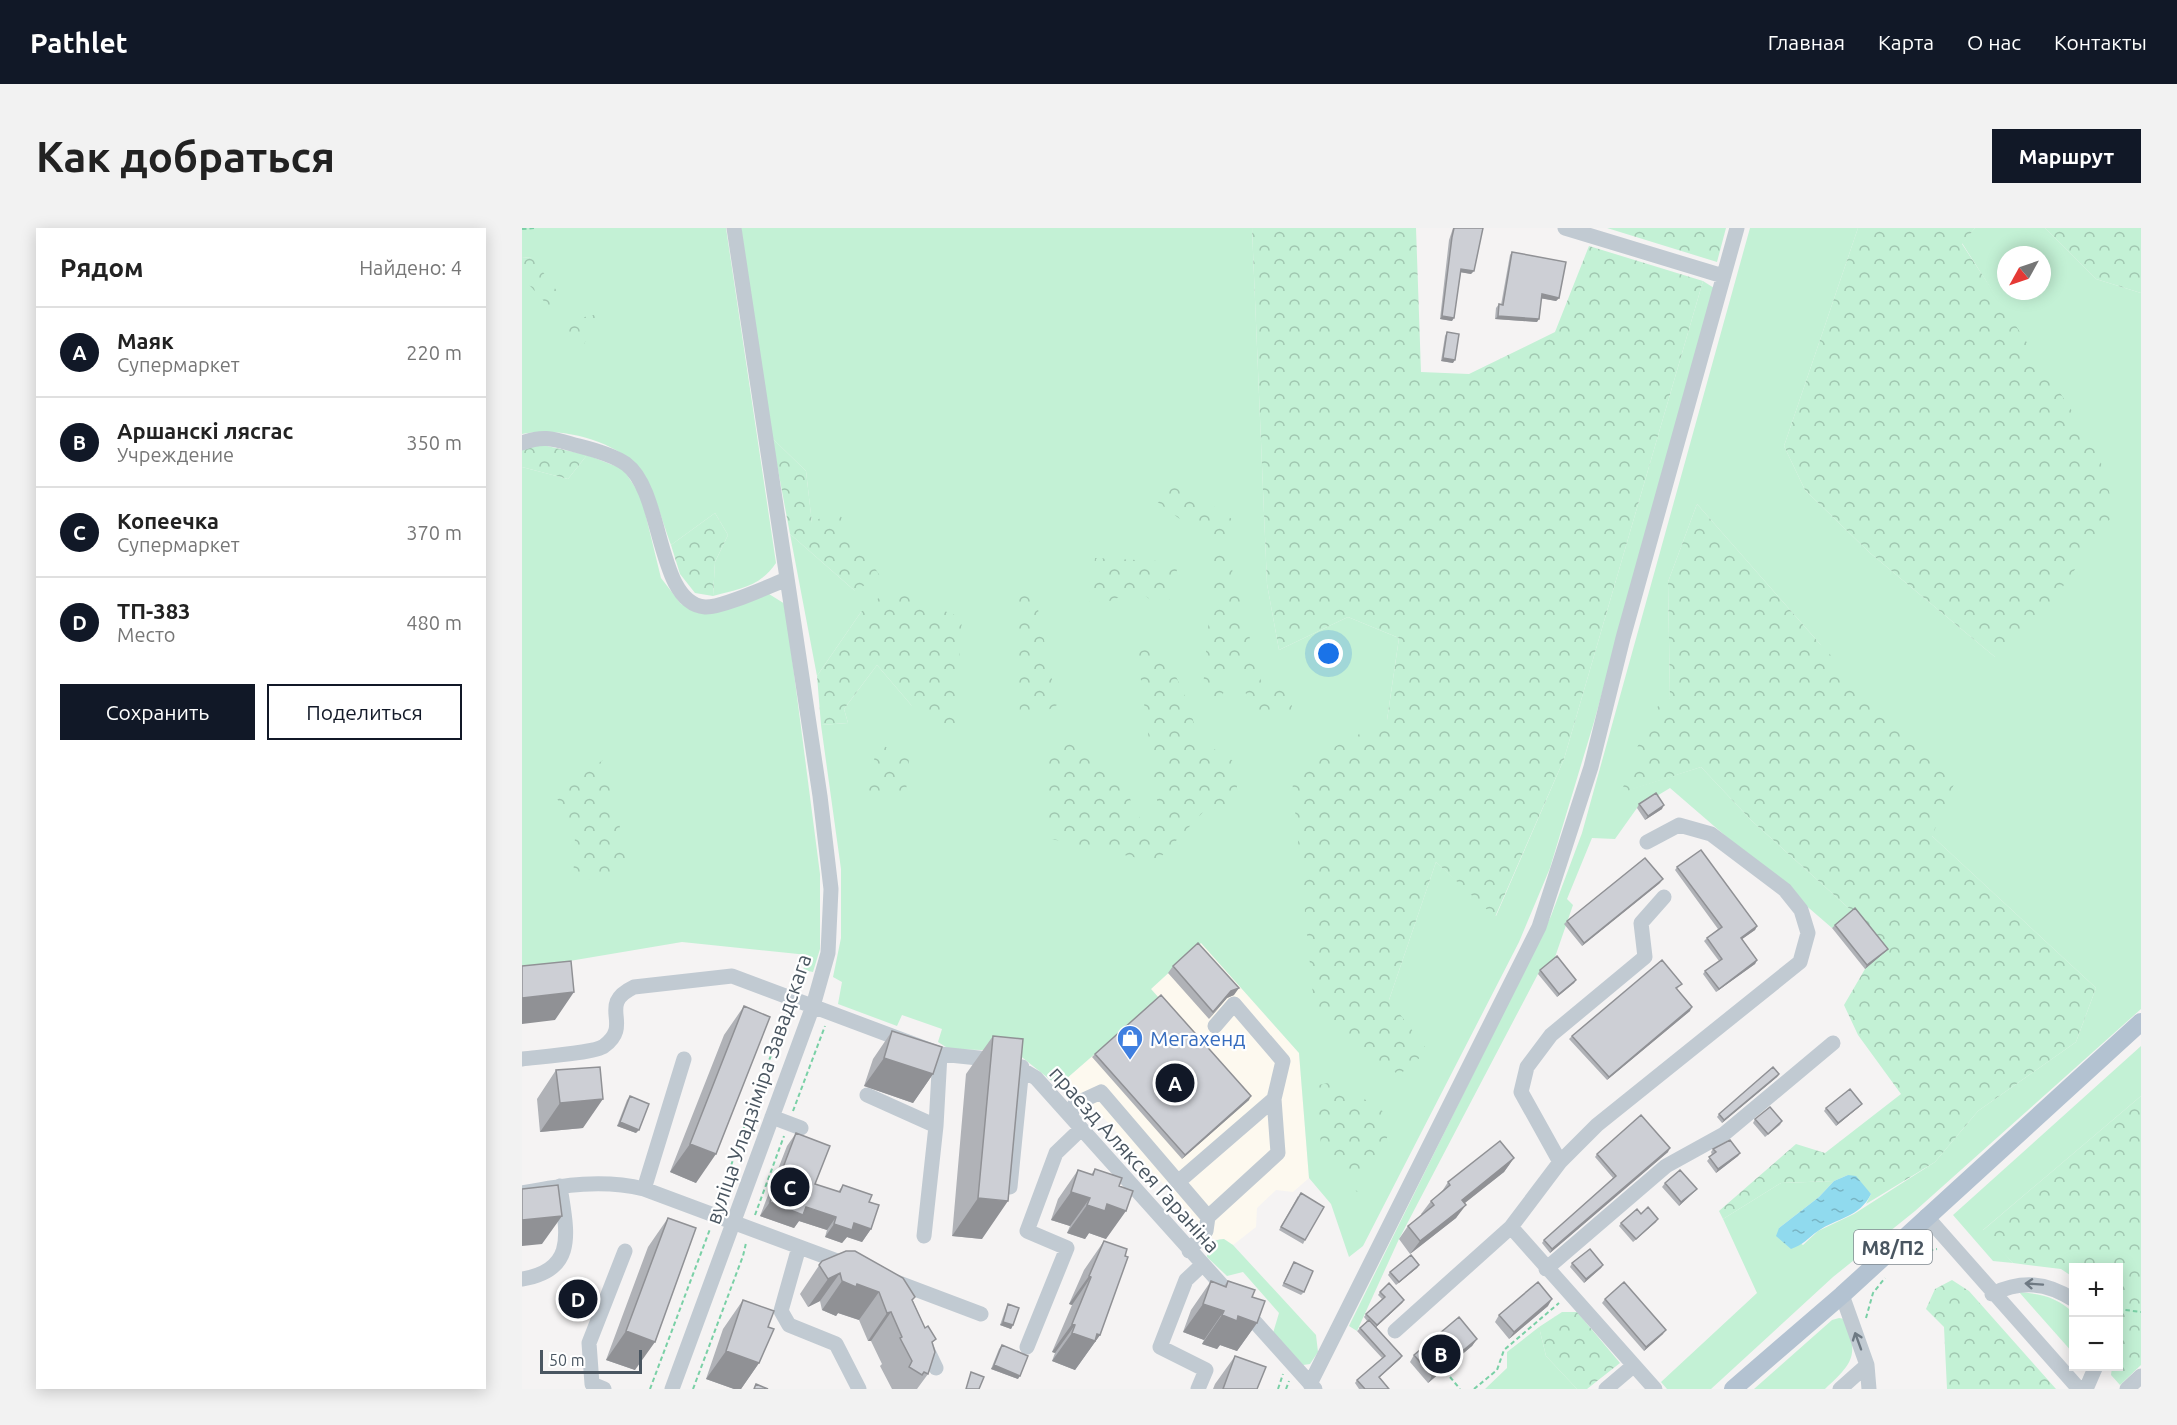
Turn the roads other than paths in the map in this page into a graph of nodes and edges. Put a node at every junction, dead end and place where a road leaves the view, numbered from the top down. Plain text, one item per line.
1 (734, 228) edge
2 (1564, 228) edge
3 (1737, 228) edge
4 (1723, 276) junction
5 (522, 442) edge
6 (787, 579) junction
7 (1647, 842) dead end
8 (1664, 897) dead end
9 (813, 1006) junction
10 (2141, 1022) edge
11 (1215, 1026) dead end
12 (1833, 1043) dead end
13 (940, 1054) junction
14 (522, 1059) edge
15 (684, 1059) dead end
16 (1022, 1067) junction
17 (867, 1095) dead end
18 (1274, 1099) junction
19 (1070, 1116) junction
20 (772, 1117) junction
21 (795, 1126) road end
22 (936, 1126) junction
23 (1081, 1129) junction
24 (1560, 1162) junction
25 (1178, 1182) junction
26 (560, 1186) junction
27 (1010, 1187) edge
28 (644, 1189) junction
29 (522, 1193) edge
30 (1926, 1216) junction
31 (1208, 1217) junction
32 (733, 1224) junction
33 (1511, 1227) junction
34 (924, 1236) dead end
35 (799, 1247) junction
36 (625, 1251) dead end
37 (1189, 1251) junction
38 (1202, 1265) junction
39 (1546, 1269) junction
40 (522, 1279) edge
41 (894, 1281) junction
42 (1992, 1294) junction
43 (1842, 1295) junction
44 (2069, 1297) edge
45 (904, 1303) edge
46 (981, 1314) dead end
47 (915, 1324) edge
48 (1395, 1331) dead end
49 (1027, 1347) dead end
50 (1867, 1365) junction
51 (1633, 1366) junction
52 (936, 1368) edge
53 (2094, 1371) edge
54 (2141, 1376) edge
55 (1312, 1386) edge
56 (604, 1389) edge
57 (672, 1389) edge
58 (859, 1389) edge
59 (1198, 1389) edge
60 (1606, 1389) edge
61 (1655, 1389) edge
62 (1733, 1389) edge
63 (1840, 1389) edge
64 (1869, 1389) edge
65 (2079, 1389) edge
66 (2086, 1389) edge
67 (2127, 1389) edge

1 - 6 street, вуліца Уладзіміра Завадскага
2 - 4 street
3 - 4 street
4 - 55 street
5 - 6 street
6 - 9 street, вуліца Уладзіміра Завадскага
7 - 24 street
8 - 24 street
9 - 13 street, праезд Аляксея Гараніна
9 - 14 street, праезд Аляксея Гараніна
9 - 20 street, вуліца Уладзіміра Завадскага
10 - 30 main road, М8/П2
11 - 18 street
12 - 39 street
13 - 16 street, праезд Аляксея Гараніна
13 - 22 street
15 - 28 street
16 - 19 street, праезд Аляксея Гараніна
16 - 27 street
17 - 22 street
18 - 25 street
18 - 31 street
19 - 23 street, праезд Аляксея Гараніна
19 - 25 street
20 - 21 street
20 - 32 street, вуліца Уладзіміра Завадскага
22 - 34 street
23 - 37 street, праезд Аляксея Гараніна
23 - 49 street
24 - 33 street
25 - 31 street
26 - 28 street
26 - 29 street
26 - 40 street
28 - 32 street
30 - 42 street
30 - 43 main road, М8/П2
31 - 37 street
32 - 35 street
32 - 57 street, вуліца Уладзіміра Завадскага
33 - 39 street
33 - 48 street
35 - 41 street
35 - 58 street
36 - 56 street
37 - 38 street, праезд Аляксея Гараніна
38 - 55 street, праезд Аляксея Гараніна
38 - 59 street
39 - 51 street
41 - 45 street
41 - 46 street
44 -> 42 street
42 - 65 street
50 -> 43 street
43 - 62 main road, М8/П2
47 - 52 street
50 - 63 street
50 - 64 street
51 - 60 street
51 - 61 street
53 - 66 street
54 - 67 street

